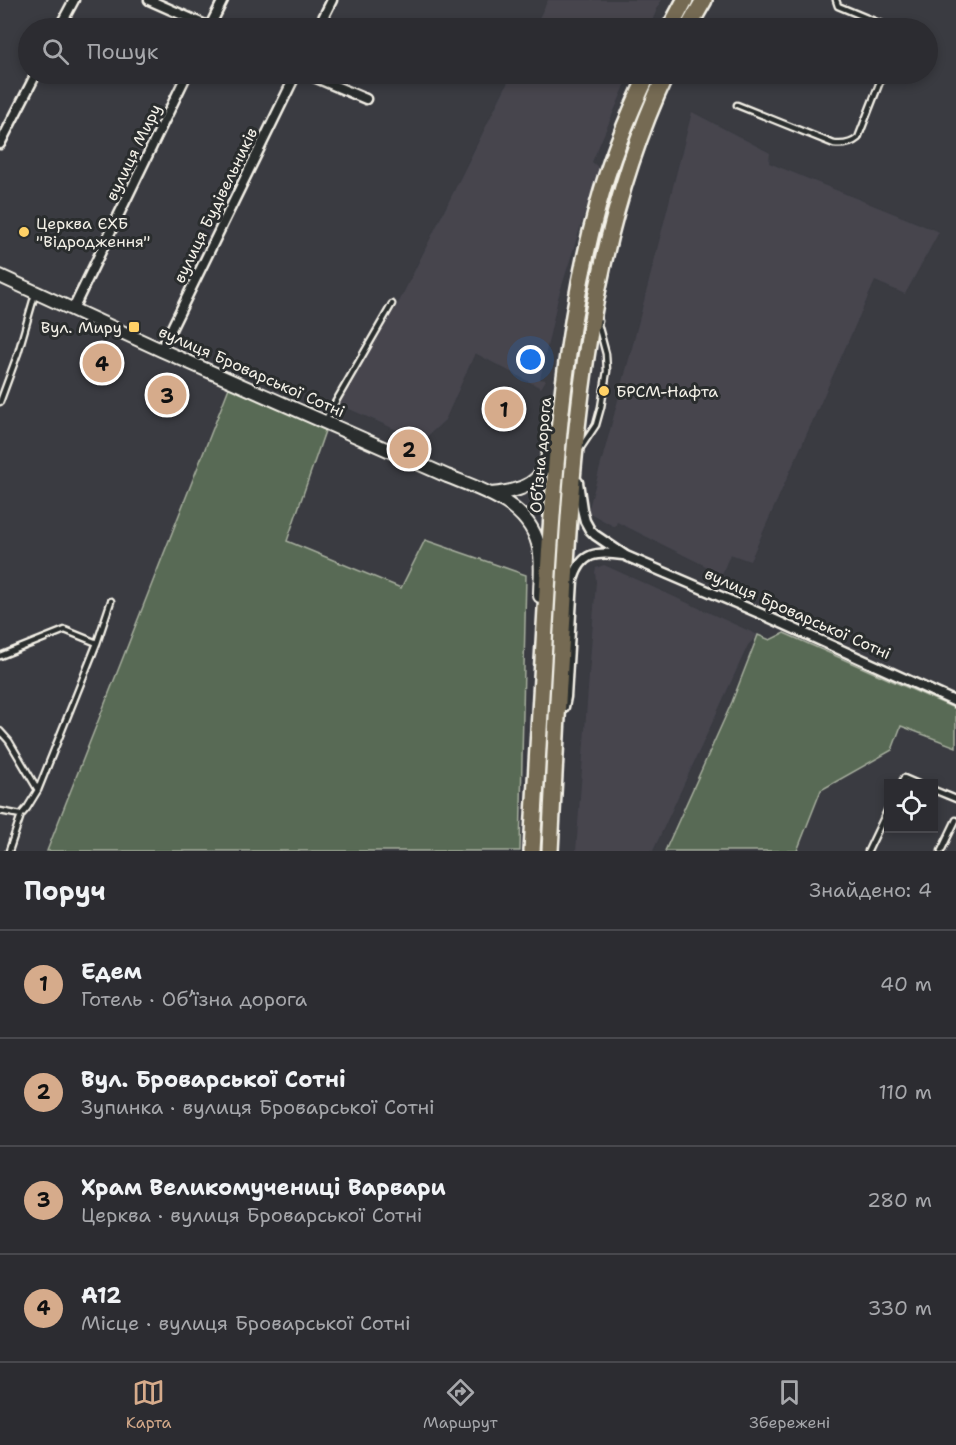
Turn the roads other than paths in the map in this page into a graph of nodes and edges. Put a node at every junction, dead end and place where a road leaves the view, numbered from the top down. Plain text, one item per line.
1 (74, 0) edge
2 (149, 0) edge
3 (223, 0) edge
4 (332, 0) edge
5 (685, 0) edge
6 (704, 0) edge
7 (836, 0) edge
8 (64, 18) edge
9 (188, 18) edge
10 (215, 18) edge
11 (323, 18) edge
12 (675, 18) edge
13 (694, 18) edge
14 (867, 18) edge
15 (31, 84) edge
16 (182, 84) edge
17 (291, 84) edge
18 (331, 84) edge
19 (644, 84) edge
20 (661, 84) edge
21 (879, 84) edge
22 (366, 99) dead end
23 (737, 105) dead end
24 (0, 144) edge
25 (616, 210) junction
26 (612, 256) dead end
27 (581, 274) junction
28 (0, 276) edge
29 (36, 292) junction
30 (392, 304) dead end
31 (73, 309) junction
32 (601, 313) dead end
33 (161, 350) junction
34 (0, 402) edge
35 (326, 422) junction
36 (577, 427) junction
37 (579, 451) junction
38 (571, 487) junction
39 (491, 494) junction
40 (626, 556) junction
41 (111, 601) dead end
42 (97, 643) junction
43 (0, 656) edge
44 (956, 702) edge
45 (0, 731) edge
46 (537, 753) junction
47 (555, 754) junction
48 (38, 790) junction
49 (938, 792) edge
50 (956, 799) edge
51 (0, 810) edge
52 (21, 815) junction
53 (884, 817) edge
54 (956, 820) edge
55 (9, 851) edge
56 (532, 851) edge
57 (550, 851) edge
58 (868, 851) edge
59 (941, 851) edge

1 - 8 street
2 - 9 street
3 - 10 street
4 - 11 street
5 - 12 highway
6 - 13 highway
7 - 14 lane
15 - 24 street
16 - 31 street, вулиця Миру
17 - 33 street, вулиця Будівельників
18 - 22 street
19 - 27 highway, Обʼїзна дорога
20 - 25 highway, Обʼїзна дорога
21 - 23 lane
25 - 26 lane
25 - 36 highway, Обʼїзна дорога
27 - 39 street
27 - 46 highway, Обʼїзна дорога
28 - 29 street, вулиця Броварської Сотні
29 - 31 street, вулиця Броварської Сотні
29 - 34 lane
30 - 35 lane
31 - 33 street, вулиця Броварської Сотні
32 - 37 lane
33 - 35 street, вулиця Броварської Сотні
35 - 39 street, вулиця Броварської Сотні
36 - 37 street, вулиця Броварської Сотні
36 - 38 highway, Обʼїзна дорога
37 - 38 lane
37 - 40 street, вулиця Броварської Сотні
38 - 47 highway, Обʼїзна дорога
39 - 46 street, вулиця Броварської Сотні
40 - 44 street, вулиця Броварської Сотні
40 - 47 street, вулиця Броварської Сотні
41 - 42 lane
42 - 43 lane
42 - 48 lane
45 - 48 lane
46 - 56 highway, Обʼїзна дорога
47 - 57 highway, Обʼїзна дорога
48 - 52 lane
49 - 50 lane
51 - 52 lane
52 - 55 lane
53 - 58 lane
54 - 59 lane

